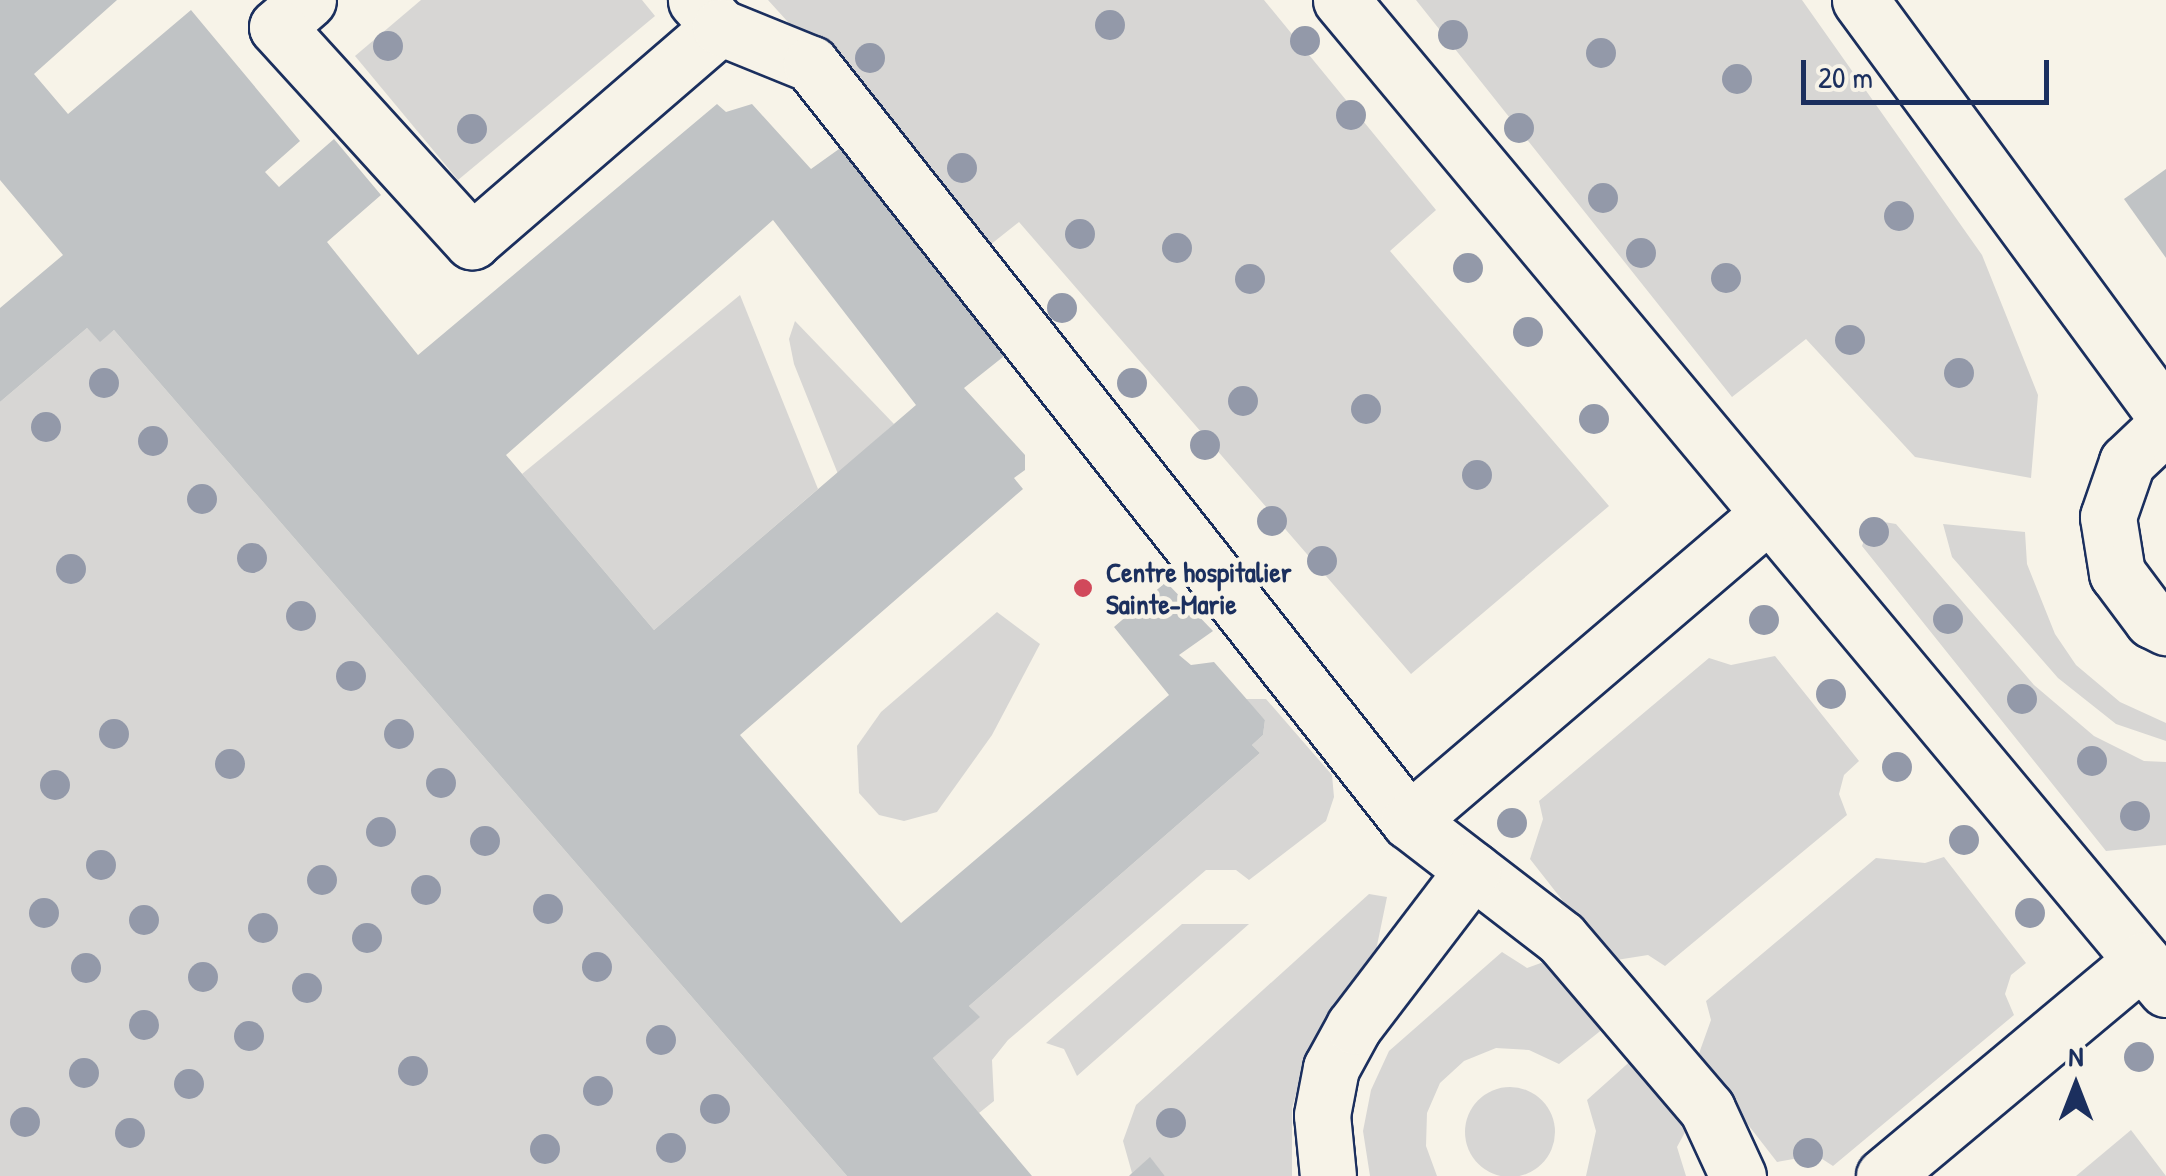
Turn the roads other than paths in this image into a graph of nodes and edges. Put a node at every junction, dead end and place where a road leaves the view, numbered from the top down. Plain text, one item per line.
1 (308, 0) edge
2 (1341, 0) edge
3 (1860, 0) edge
4 (708, 13) edge
5 (2166, 417) edge
6 (2166, 425) edge
7 (1767, 516) junction
8 (2166, 627) edge
9 (1409, 820) junction
10 (1473, 870) junction
11 (2154, 974) edge
12 (1328, 1176) edge
13 (1738, 1176) edge
14 (1884, 1176) edge

1 - 4 lane
2 - 7 lane
3 - 5 lane
4 - 9 lane
6 - 8 lane
7 - 9 lane
7 - 11 lane
9 - 10 lane
10 - 12 lane
10 - 13 lane
11 - 14 lane

